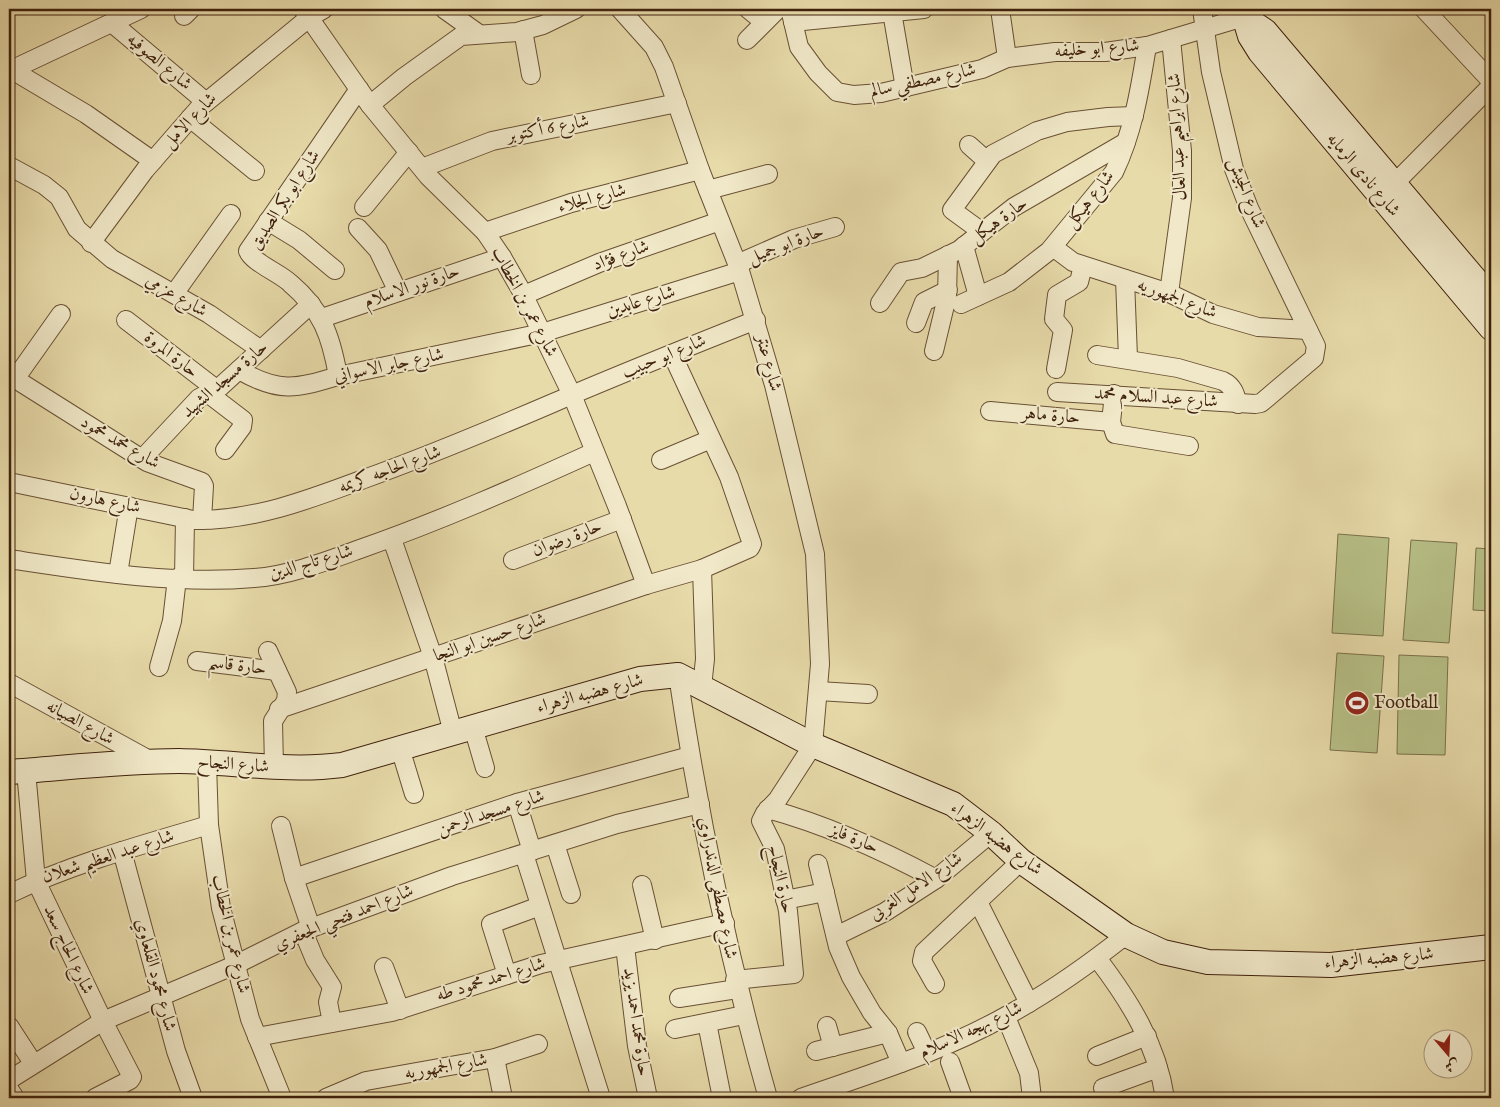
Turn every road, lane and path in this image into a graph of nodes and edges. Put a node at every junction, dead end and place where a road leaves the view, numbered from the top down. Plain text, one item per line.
1 (141, 9) edge
2 (576, 9) edge
3 (620, 9) edge
4 (748, 9) edge
5 (778, 9) edge
6 (924, 9) edge
7 (1000, 9) edge
8 (1202, 9) edge
9 (1424, 9) edge
10 (450, 11) edge
11 (312, 12) edge
12 (892, 12) junction
13 (1243, 13) edge
14 (792, 15) edge
15 (764, 22) junction
16 (112, 23) junction
17 (523, 30) junction
18 (1205, 30) junction
19 (479, 34) junction
20 (1171, 39) junction
21 (747, 40) dead end
22 (1147, 46) junction
23 (1007, 58) junction
24 (10, 71) edge
25 (531, 75) dead end
26 (1491, 81) edge
27 (1491, 86) edge
28 (905, 88) junction
29 (359, 90) junction
30 (206, 102) junction
31 (677, 103) junction
32 (370, 105) junction
33 (1134, 116) junction
34 (190, 118) junction
35 (1126, 142) junction
36 (969, 145) dead end
37 (409, 152) junction
38 (153, 161) junction
39 (988, 161) junction
40 (9, 166) edge
41 (422, 168) junction
42 (700, 170) junction
43 (255, 171) dead end
44 (768, 174) dead end
45 (1394, 184) junction
46 (708, 190) junction
47 (364, 207) dead end
48 (231, 214) dead end
49 (268, 221) junction
50 (720, 221) junction
51 (835, 227) dead end
52 (358, 228) dead end
53 (485, 232) junction
54 (982, 232) junction
55 (91, 243) junction
56 (964, 246) junction
57 (1053, 247) junction
58 (948, 255) junction
59 (502, 257) junction
60 (1083, 266) junction
61 (738, 267) junction
62 (335, 270) dead end
63 (1125, 280) junction
64 (948, 290) junction
65 (398, 292) junction
66 (1169, 293) junction
67 (174, 294) junction
68 (524, 295) junction
69 (978, 296) junction
70 (1491, 298) edge
71 (880, 302) dead end
72 (961, 304) dead end
73 (316, 311) junction
74 (61, 314) dead end
75 (126, 320) dead end
76 (756, 320) junction
77 (916, 323) dead end
78 (1491, 328) edge
79 (1308, 330) junction
80 (542, 333) junction
81 (261, 350) junction
82 (934, 351) dead end
83 (672, 354) junction
84 (1097, 355) dead end
85 (1128, 358) junction
86 (1056, 369) dead end
87 (239, 370) junction
88 (338, 376) junction
89 (12, 377) edge
90 (212, 392) junction
91 (1057, 392) dead end
92 (1114, 394) junction
93 (572, 395) junction
94 (1246, 404) junction
95 (990, 411) dead end
96 (1111, 422) junction
97 (711, 439) junction
98 (1189, 446) dead end
99 (225, 450) dead end
100 (594, 452) junction
101 (142, 459) junction
102 (661, 460) dead end
103 (9, 482) edge
104 (130, 506) junction
105 (194, 519) junction
106 (622, 519) junction
107 (392, 538) junction
108 (9, 559) edge
109 (513, 560) dead end
110 (702, 569) junction
111 (118, 574) junction
112 (181, 578) junction
113 (646, 585) junction
114 (268, 651) dead end
115 (433, 657) junction
116 (197, 661) dead end
117 (158, 667) dead end
118 (277, 671) junction
119 (678, 675) junction
120 (9, 683) edge
121 (702, 686) junction
122 (818, 691) junction
123 (868, 694) dead end
124 (279, 709) junction
125 (463, 730) junction
126 (813, 745) junction
127 (400, 748) junction
128 (690, 756) junction
129 (152, 762) junction
130 (207, 763) junction
131 (274, 767) junction
132 (484, 768) dead end
133 (17, 771) edge
134 (414, 794) dead end
135 (517, 803) junction
136 (700, 804) junction
137 (768, 809) junction
138 (209, 825) junction
139 (281, 826) dead end
140 (991, 833) junction
141 (555, 844) junction
142 (122, 851) junction
143 (528, 852) junction
144 (1021, 861) junction
145 (818, 864) dead end
146 (294, 878) junction
147 (936, 879) junction
148 (36, 881) junction
149 (642, 885) dead end
150 (825, 892) junction
151 (9, 894) edge
152 (571, 894) dead end
153 (785, 900) junction
154 (978, 902) junction
155 (540, 906) junction
156 (724, 923) junction
157 (307, 930) junction
158 (1126, 935) junction
159 (836, 936) junction
160 (655, 940) junction
161 (625, 946) junction
162 (1491, 948) edge
163 (1096, 958) junction
164 (557, 960) junction
165 (234, 966) junction
166 (384, 967) dead end
167 (507, 975) junction
168 (935, 984) dead end
169 (736, 985) junction
170 (160, 996) junction
171 (679, 998) dead end
172 (1029, 1003) junction
173 (400, 1010) junction
174 (744, 1015) junction
175 (1006, 1017) junction
176 (103, 1022) junction
177 (332, 1023) junction
178 (707, 1023) junction
179 (9, 1026) edge
180 (827, 1026) dead end
181 (675, 1029) dead end
182 (917, 1032) dead end
183 (888, 1033) junction
184 (257, 1036) junction
185 (1147, 1036) junction
186 (538, 1044) dead end
187 (926, 1053) junction
188 (1097, 1056) dead end
189 (495, 1058) junction
190 (901, 1062) junction
191 (950, 1062) dead end
192 (33, 1063) junction
193 (1158, 1068) junction
194 (9, 1080) edge
195 (1103, 1088) dead end
196 (9, 1089) edge
197 (961, 1097) edge
198 (15, 1098) edge
199 (95, 1098) edge
200 (192, 1098) edge
201 (282, 1098) edge
202 (326, 1098) edge
203 (503, 1098) edge
204 (601, 1098) edge
205 (648, 1098) edge
206 (722, 1098) edge
207 (768, 1098) edge
208 (801, 1098) edge
209 (1032, 1098) edge
210 (1165, 1098) edge

1 - 16 street
2 - 17 street
3 - 31 street, شارع عنتر
4 - 15 street
5 - 15 street
6 - 12 street
7 - 23 street
8 - 18 street, شارع الجيش
9 - 26 street
10 - 19 street
11 - 29 street, شارع عمر بن الخطاب
11 - 30 street, شارع الامل
12 - 14 street
12 - 28 street
13 - 18 street, شارع ابو خليفه
13 - 45 street, شارع نادى الرمايه
13 - 78 street, شارع نادى الرمايه
14 - 28 street, شارع مصطفي سالم
15 - 21 street
16 - 24 street
16 - 30 street, شارع الصوفيه
17 - 19 street
17 - 25 street
18 - 20 street, شارع ابو خليفه
18 - 79 street, شارع الجيش
19 - 32 street
20 - 22 street, شارع ابو خليفه
20 - 66 street, شارع ابراهيم عبد العال
22 - 23 street, شارع ابو خليفه
22 - 33 street, شارع هيكل
23 - 28 street, شارع مصطفي سالم
24 - 38 street
27 - 45 street
29 - 32 street, شارع عمر بن الخطاب
29 - 49 street, شارع ابو بكر الصديق
30 - 34 street, شارع الامل
31 - 41 street, شارع 6 أكتوبر
31 - 42 street, شارع عنتر
32 - 37 street, شارع عمر بن الخطاب
33 - 35 street, شارع هيكل
33 - 39 street
34 - 38 street, شارع الامل
34 - 43 street
35 - 54 street, حارة هيكل
35 - 57 street, شارع هيكل
36 - 39 street
37 - 41 street, شارع عمر بن الخطاب
37 - 47 street
38 - 55 street, شارع الامل
39 - 54 street
40 - 55 street, شارع عزمي
41 - 53 street, شارع عمر بن الخطاب
42 - 46 street, شارع عنتر
42 - 53 street, شارع الجلاء
44 - 46 street
45 - 70 street, شارع نادى الرمايه
46 - 50 street, شارع عنتر
48 - 67 street
49 - 62 street
49 - 73 street, شارع ابو بكر الصديق
50 - 61 street, شارع عنتر
50 - 68 street, شارع فؤاد
51 - 61 street, حارة ابو جميل
52 - 65 street
53 - 59 street, شارع عمر بن الخطاب
54 - 56 street, حارة هيكل
55 - 67 street, شارع عزمي
56 - 58 street, حارة هيكل
56 - 69 street
57 - 60 street, شارع الجمهوريه
57 - 69 street, شارع هيكل
58 - 64 street
58 - 71 street, حارة هيكل
59 - 65 street, حارة نور الاسلام
59 - 68 street, شارع عمر بن الخطاب
60 - 63 street, شارع الجمهوريه
60 - 86 street
61 - 76 street, شارع عنتر
61 - 80 street, شارع عابدين
63 - 66 street, شارع الجمهوريه
63 - 85 street
64 - 77 street
64 - 82 street
65 - 73 street, حارة نور الاسلام
66 - 79 street, شارع الجمهوريه
67 - 81 street, شارع عزمي
68 - 80 street, شارع عمر بن الخطاب
69 - 72 street, شارع هيكل
73 - 81 street, حارة مسجد الشهيد
73 - 88 street, شارع ابو بكر الصديق
74 - 89 street
75 - 90 street, حارة المروة
76 - 83 street, شارع ابو حبيب
76 - 122 street, شارع عنتر
79 - 94 street, شارع الجيش
80 - 88 street, شارع جابر الاسواني
80 - 93 street, شارع عمر بن الخطاب
81 - 87 street, حارة مسجد الشهيد
83 - 93 street, شارع ابو حبيب
83 - 97 street
84 - 85 street
85 - 94 street
87 - 88 street, شارع جابر الاسواني
87 - 90 street, حارة مسجد الشهيد
89 - 101 street, شارع محمد محمود
90 - 99 street, حارة المروة
90 - 101 street, حارة مسجد الشهيد
91 - 92 street, شارع عبد السلام محمد
92 - 94 street, شارع عبد السلام محمد
92 - 96 street
93 - 100 street, شارع عمر بن الخطاب
93 - 105 street, شارع الحاجه كريمه
95 - 96 street, حارة ماهر
96 - 98 street
97 - 102 street
97 - 110 street, شارع حسين ابو النجا
100 - 106 street, شارع عمر بن الخطاب
100 - 107 street, شارع تاج الدين
101 - 105 street, شارع محمد محمود
103 - 104 street, شارع هارون
104 - 105 street, شارع هارون
104 - 111 street
105 - 112 street
106 - 109 street, حارة رضوان
106 - 113 street, شارع عمر بن الخطاب
107 - 112 street, شارع تاج الدين
107 - 115 street
108 - 111 street, شارع تاج الدين
110 - 113 street, شارع حسين ابو النجا
110 - 121 street
111 - 112 street, شارع تاج الدين
112 - 117 street
113 - 115 street, شارع حسين ابو النجا
114 - 118 street, حارة قاسم
115 - 124 street, شارع حسين ابو النجا
115 - 125 street
116 - 118 street, حارة قاسم
118 - 124 street, حارة قاسم
119 - 121 street, شارع هضبه الزهراء
119 - 125 street, شارع هضبه الزهراء
119 - 128 street, شارع مصطفى الدندراوي
120 - 129 street, شارع الصيانه
121 - 126 street, شارع هضبه الزهراء
122 - 123 street
122 - 126 street, شارع عنتر
124 - 131 street, حارة قاسم
125 - 127 street, شارع النجاح
125 - 132 street
126 - 137 street
126 - 140 street, شارع هضبه الزهراء
127 - 131 street, شارع النجاح
127 - 134 street
128 - 135 street, شارع مسجد الرحمن
128 - 136 street, شارع مصطفى الدندراوي
129 - 130 street, شارع النجاح
129 - 133 street, شارع النجاح
130 - 131 street, شارع النجاح
130 - 138 street, شارع عمر بن الخطاب
133 - 148 street, شارع الحاج سعد
135 - 143 street
135 - 146 street, شارع مسجد الرحمن
136 - 141 street, شارع احمد فتحي الجعفري
136 - 156 street, شارع مصطفى الدندراوي
137 - 147 street, حارة فايز
137 - 153 street, حارة النجاح
138 - 142 street, شارع عبد العظيم شعلان
138 - 165 street, شارع عمر بن الخطاب
139 - 146 street
140 - 144 street, شارع هضبه الزهراء
140 - 147 street, شارع الامل الغربى
141 - 143 street, شارع احمد فتحي الجعفري
141 - 152 street
142 - 148 street, شارع عبد العظيم شعلان
142 - 170 street, شارع محمود القلعاوي
143 - 155 street
143 - 157 street, شارع احمد فتحي الجعفري
144 - 154 street
144 - 158 street, شارع هضبه الزهراء
145 - 150 street
146 - 157 street
147 - 159 street, شارع الامل الغربى
148 - 151 street, شارع عبد العظيم شعلان
148 - 176 street, شارع الحاج سعد
149 - 160 street
150 - 153 street
150 - 159 street
153 - 169 street, حارة النجاح
154 - 168 street
154 - 172 street
155 - 164 street
155 - 167 street
156 - 160 street, شارع احمد محمود طه
156 - 169 street, شارع مصطفى الدندراوي
157 - 165 street, شارع احمد فتحي الجعفري
157 - 177 street
158 - 162 street, شارع هضبه الزهراء
158 - 163 street, شارع بهجه الاسلام
159 - 183 street
160 - 161 street, شارع احمد محمود طه
161 - 164 street, شارع احمد محمود طه
161 - 205 street, حارة محمد احمد يزيد
163 - 172 street, شارع بهجه الاسلام
163 - 185 street
164 - 167 street, شارع احمد محمود طه
164 - 204 street
165 - 170 street, شارع احمد فتحي الجعفري
165 - 184 street, شارع عمر بن الخطاب
166 - 173 street
167 - 173 street, شارع احمد محمود طه
169 - 171 street
169 - 174 street, شارع مصطفى الدندراوي
170 - 176 street, شارع احمد فتحي الجعفري
170 - 200 street, شارع محمود القلعاوي
172 - 175 street, شارع بهجه الاسلام
173 - 177 street, شارع احمد محمود طه
174 - 178 street
174 - 207 street, شارع مصطفى الدندراوي
175 - 187 street, شارع بهجه الاسلام
175 - 209 street
176 - 192 street, شارع احمد فتحي الجعفري
176 - 199 street, شارع الحاج سعد
177 - 184 street, شارع احمد محمود طه
178 - 181 street
178 - 206 street
179 - 192 street
180 - 183 street
182 - 187 street
183 - 190 street
184 - 201 street, شارع عمر بن الخطاب
185 - 188 street
185 - 193 street
186 - 189 street, شارع الجمهوريه
187 - 190 street, شارع بهجه الاسلام
189 - 202 street, شارع الجمهوريه
189 - 203 street
190 - 208 street, شارع بهجه الاسلام
191 - 197 street
192 - 194 street, شارع احمد فتحي الجعفري
193 - 195 street
193 - 210 street
196 - 198 street

